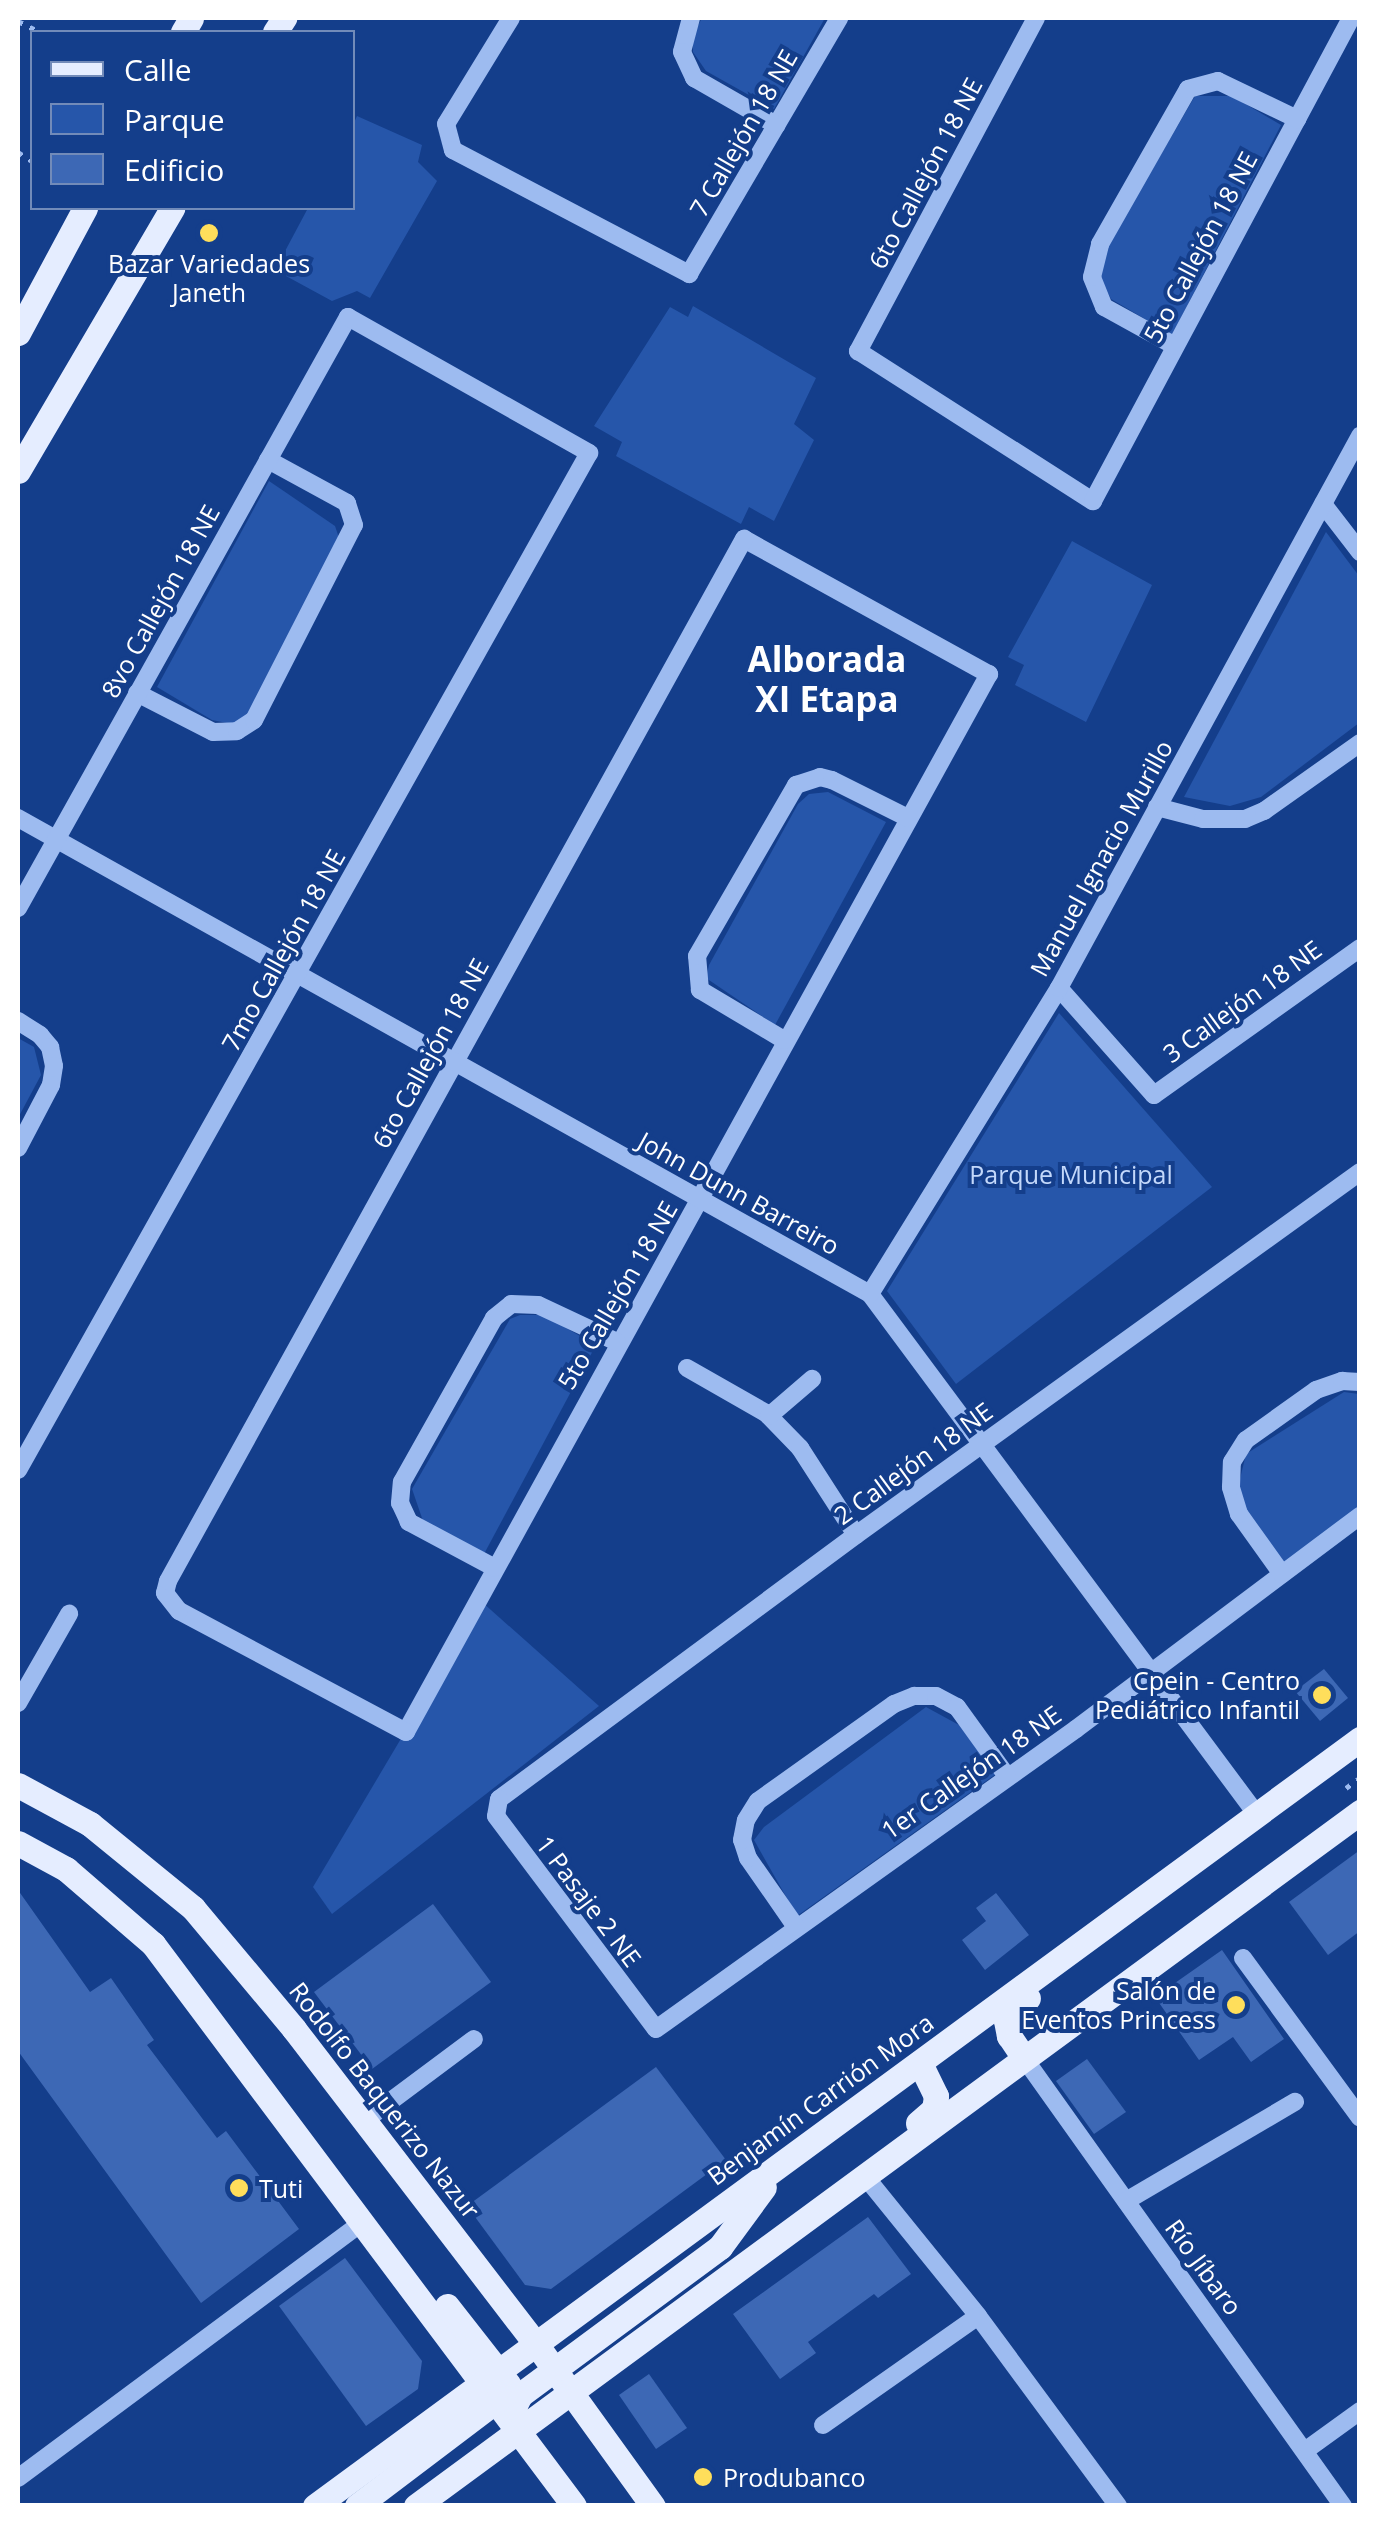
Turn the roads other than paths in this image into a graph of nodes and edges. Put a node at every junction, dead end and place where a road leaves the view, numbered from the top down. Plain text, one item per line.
1 (511, 18) edge
2 (691, 18) edge
3 (839, 18) edge
4 (1036, 18) edge
5 (1351, 18) edge
6 (1297, 119) junction
7 (776, 125) junction
8 (84, 210) edge
9 (171, 210) edge
10 (18, 334) edge
11 (1175, 346) junction
12 (1360, 436) edge
13 (590, 453) joint
14 (268, 460) junction
15 (19, 464) edge
16 (1094, 501) joint
17 (1322, 504) junction
18 (744, 539) joint
19 (1360, 552) edge
20 (137, 693) junction
21 (1360, 743) edge
22 (1157, 807) junction
23 (18, 818) edge
24 (908, 818) junction
25 (58, 842) junction
26 (18, 908) edge
27 (1360, 948) edge
28 (300, 972) junction
29 (1058, 988) junction
30 (18, 1021) edge
31 (784, 1040) junction
32 (452, 1064) junction
33 (18, 1148) edge
34 (1360, 1172) edge
35 (700, 1200) junction
36 (870, 1294) junction
37 (618, 1342) junction
38 (687, 1368) dead end
39 (812, 1379) dead end
40 (1360, 1382) edge
41 (769, 1416) junction
42 (982, 1444) junction
43 (18, 1470) edge
44 (1360, 1516) edge
45 (856, 1534) junction
46 (495, 1568) junction
47 (1282, 1574) junction
48 (69, 1614) dead end
49 (1150, 1670) junction
50 (18, 1703) edge
51 (406, 1732) joint
52 (1360, 1739) edge
53 (1006, 1775) junction
54 (18, 1785) edge
55 (499, 1799) joint
56 (1360, 1812) edge
57 (1257, 1814) junction
58 (18, 1843) edge
59 (796, 1927) junction
60 (1104, 1927) junction
61 (1243, 1958) dead end
62 (656, 2028) joint
63 (474, 2039) dead end
64 (1024, 2058) junction
65 (920, 2063) junction
66 (1295, 2102) dead end
67 (1360, 2118) edge
68 (364, 2122) junction
69 (778, 2167) junction
70 (864, 2174) junction
71 (1126, 2201) junction
72 (363, 2222) junction
73 (978, 2316) junction
74 (536, 2344) junction
75 (560, 2386) junction
76 (503, 2388) junction
77 (1360, 2411) edge
78 (823, 2425) dead end
79 (518, 2429) junction
80 (1306, 2450) junction
81 (18, 2478) edge
82 (315, 2506) edge
83 (356, 2506) edge
84 (416, 2506) edge
85 (574, 2506) edge
86 (652, 2506) edge
87 (1118, 2506) edge
88 (1343, 2506) edge

1 - 7 street, 7 Callejón 18 NE
2 - 7 street
3 - 7 street, 7 Callejón 18 NE
4 - 16 street, 6to Callejón 18 NE
5 - 6 street, 5to Callejón 18 NE
6 - 11 street, 5to Callejón 18 NE
6 - 11 street
8 - 10 main road
9 - 15 main road
11 - 16 street, 5to Callejón 18 NE
12 - 17 street, Manuel Ignacio Murillo
13 - 14 street, 8vo Callejón 18 NE
13 - 28 street, 7mo Callejón 18 NE
14 - 20 street, 8vo Callejón 18 NE
14 - 20 street
17 - 19 street
17 - 22 street, Manuel Ignacio Murillo
18 - 24 street, 5to Callejón 18 NE
18 - 32 street, 6to Callejón 18 NE
20 - 25 street, 8vo Callejón 18 NE
21 - 22 street
22 - 29 street, Manuel Ignacio Murillo
23 - 25 street, John Dunn Barreiro
24 - 31 street, 5to Callejón 18 NE
24 - 31 street
25 - 26 street, 8vo Callejón 18 NE
25 - 28 street, John Dunn Barreiro
27 - 29 street, 3 Callejón 18 NE
28 - 32 street, John Dunn Barreiro
28 - 43 street, 7mo Callejón 18 NE
29 - 36 street, Manuel Ignacio Murillo
30 - 33 street
31 - 35 street, 5to Callejón 18 NE
32 - 35 street, John Dunn Barreiro
32 - 51 street, 6to Callejón 18 NE
34 - 42 street, 2 Callejón 18 NE
35 - 36 street, John Dunn Barreiro
35 - 37 street, 5to Callejón 18 NE
36 - 42 street, John Dunn Barreiro
37 - 46 street, 5to Callejón 18 NE
37 - 46 street
38 - 41 street
39 - 41 street
40 - 47 street
41 - 45 street
42 - 45 street, 2 Callejón 18 NE
42 - 49 street, John Dunn Barreiro
44 - 47 street, 1er Callejón 18 NE
45 - 55 street, 2 Callejón 18 NE
46 - 51 street, 5to Callejón 18 NE
47 - 49 street, 1er Callejón 18 NE
48 - 50 street
49 - 53 street, 1er Callejón 18 NE
49 - 57 street, John Dunn Barreiro
52 - 57 main road, Benjamín Carrión Mora
53 - 59 street, 1er Callejón 18 NE
53 - 59 street
54 - 68 main road, Rodolfo Baquerizo Nazur
55 - 62 street, 1 Pasaje 2 NE
56 - 64 main road
57 - 60 main road, Benjamín Carrión Mora
58 - 72 main road
59 - 62 street, 1er Callejón 18 NE
60 - 64 main road
60 - 65 main road, Benjamín Carrión Mora
61 - 67 street
63 - 68 street
64 - 70 main road
64 - 71 street, Río Jíbaro
65 - 69 main road, Benjamín Carrión Mora
65 - 70 main road
66 - 71 street
68 - 74 main road, Rodolfo Baquerizo Nazur
69 - 74 main road, Benjamín Carrión Mora
69 - 75 main road
70 - 73 street
70 - 75 main road
71 - 80 street, Río Jíbaro
72 - 76 main road
72 - 81 street
73 - 78 street
73 - 87 street
74 - 75 main road, Rodolfo Baquerizo Nazur
74 - 76 main road
75 - 76 main road
75 - 79 main road
75 - 86 main road, Rodolfo Baquerizo Nazur
76 - 79 main road
76 - 82 main road
76 - 83 main road
77 - 80 street
79 - 84 main road
79 - 85 main road
80 - 88 street, Río Jíbaro

